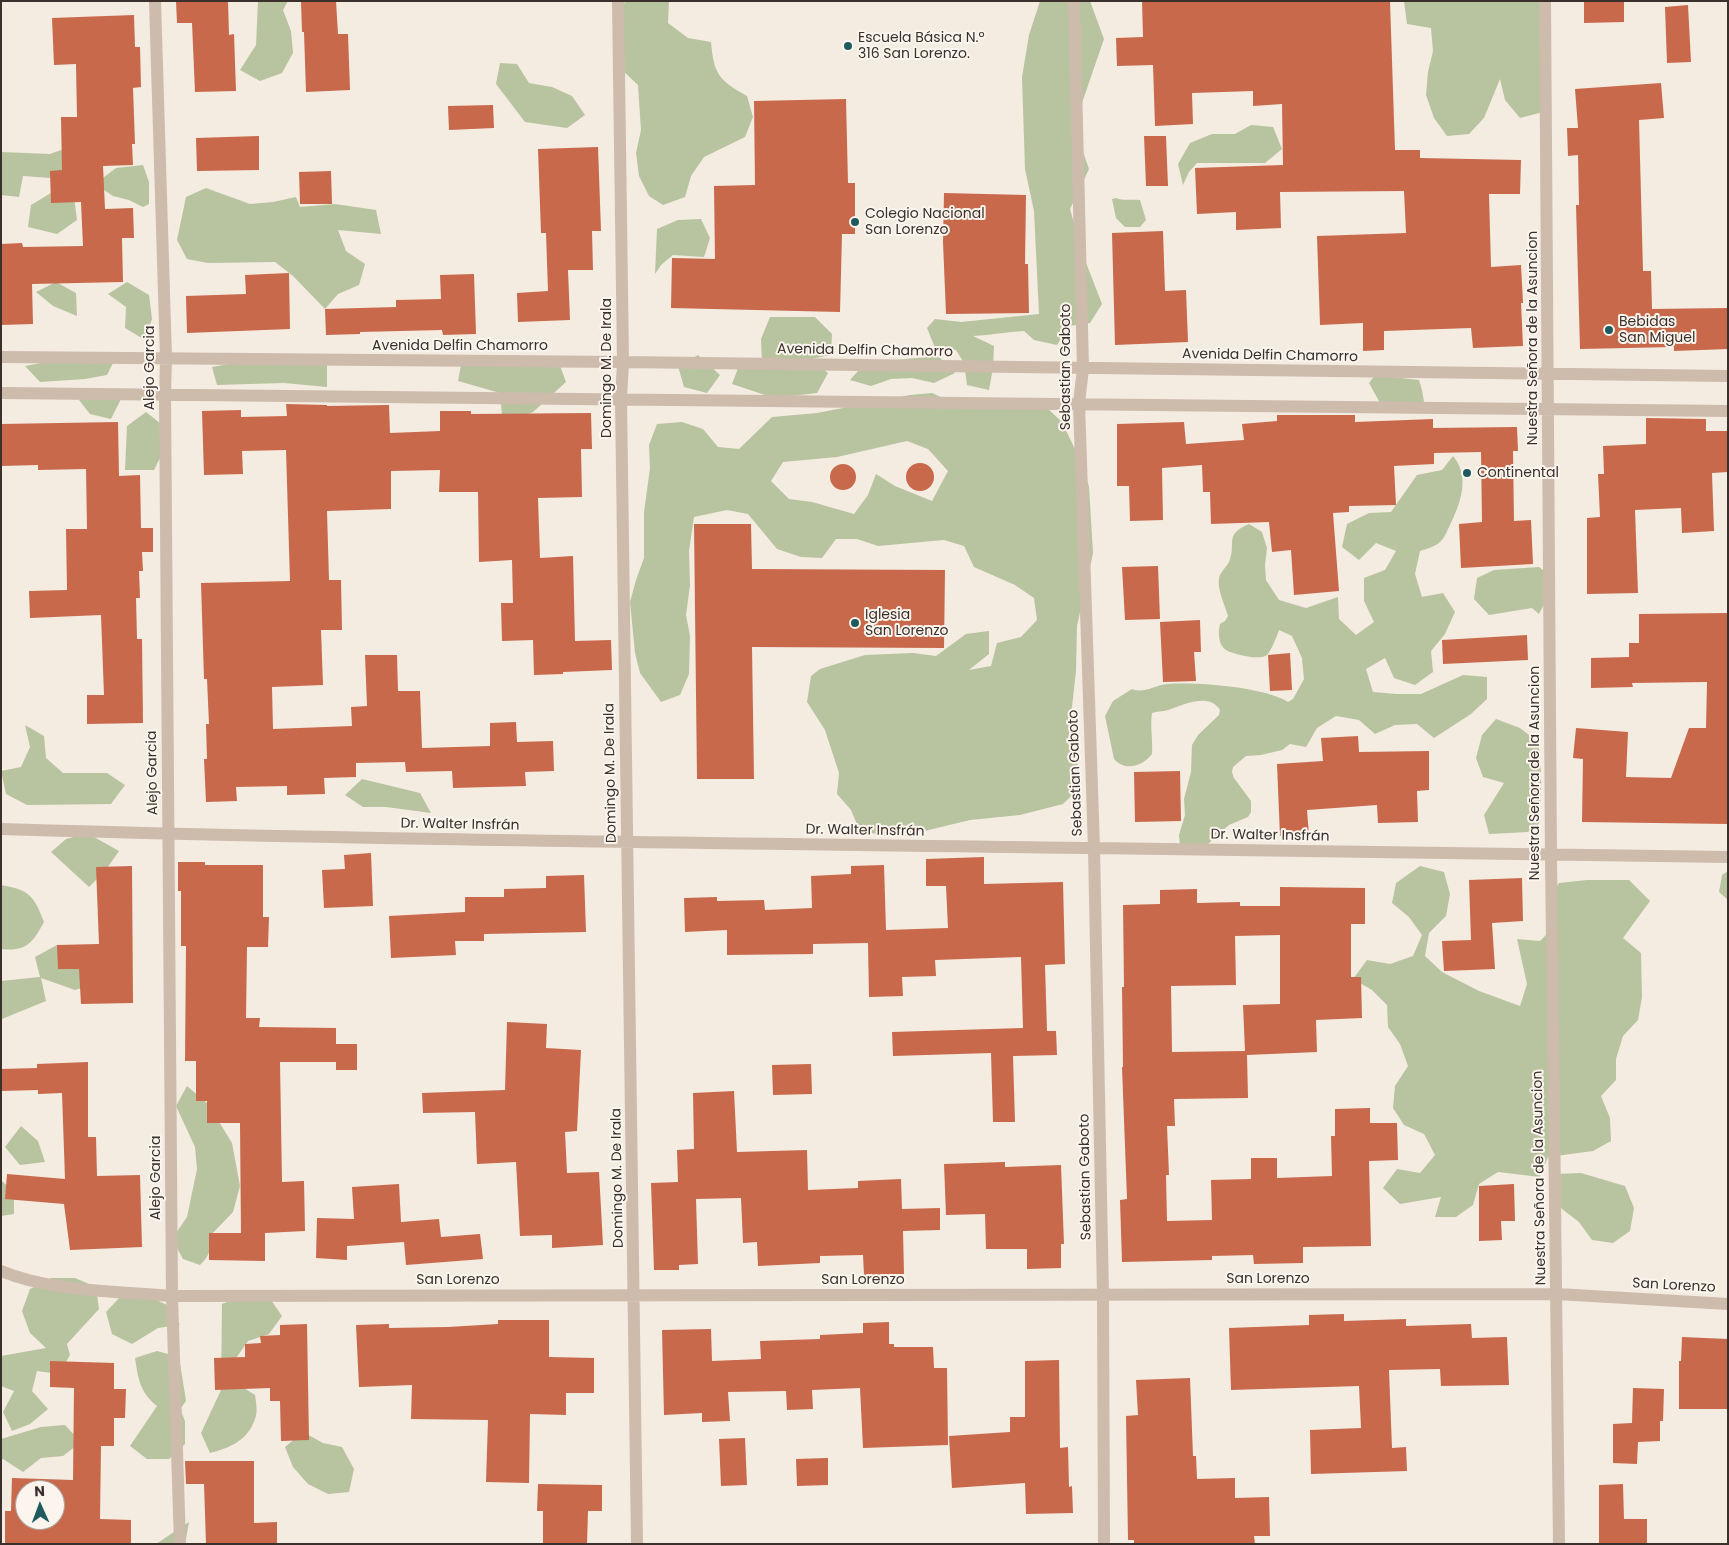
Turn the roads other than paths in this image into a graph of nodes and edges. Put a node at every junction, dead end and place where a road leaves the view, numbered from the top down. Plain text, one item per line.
1 (155, 1) edge
2 (618, 1) edge
3 (1074, 1) edge
4 (1545, 1) edge
5 (1, 357) edge
6 (166, 358) junction
7 (623, 362) junction
8 (1083, 369) junction
9 (1548, 374) junction
10 (1728, 376) edge
11 (1, 393) edge
12 (165, 395) junction
13 (621, 399) junction
14 (1079, 403) junction
15 (1548, 408) junction
16 (1728, 411) edge
17 (1, 829) edge
18 (169, 834) junction
19 (627, 843) junction
20 (1094, 848) junction
21 (1551, 856) junction
22 (1728, 857) edge
23 (1, 1271) edge
24 (1557, 1294) junction
25 (634, 1295) junction
26 (1103, 1295) junction
27 (172, 1296) junction
28 (1728, 1304) edge
29 (180, 1544) edge
30 (637, 1544) edge
31 (1104, 1544) edge
32 (1559, 1544) edge

1 - 6 street, Alejo Garcia
2 - 7 street, Domingo M. De Irala
3 - 8 street, Sebastian Gaboto
4 - 9 street, Nuestra Señora de la Asuncion
5 - 6 street, Avenida Delfin Chamorro
6 - 7 street, Avenida Delfin Chamorro
6 - 12 street, Alejo Garcia
7 - 8 street, Avenida Delfin Chamorro
7 - 13 street, Domingo M. De Irala
8 - 9 street, Avenida Delfin Chamorro
8 - 14 street, Sebastian Gaboto
9 - 10 street, Avenida Delfin Chamorro
9 - 15 street, Nuestra Señora de la Asuncion
11 - 12 street
12 - 13 street
12 - 18 street, Alejo Garcia
13 - 14 street
13 - 19 street, Domingo M. De Irala
14 - 15 street
14 - 20 street, Sebastian Gaboto
15 - 16 street
15 - 21 street, Nuestra Señora de la Asuncion
17 - 18 street, Dr. Walter Insfrán
18 - 19 street, Dr. Walter Insfrán
18 - 27 street, Alejo Garcia
19 - 20 street, Dr. Walter Insfrán
19 - 25 street, Domingo M. De Irala
20 - 21 street, Dr. Walter Insfrán
20 - 26 street, Sebastian Gaboto
21 - 22 street, Dr. Walter Insfrán
21 - 24 street, Nuestra Señora de la Asuncion
23 - 27 street, San Lorenzo
24 - 26 street, San Lorenzo
24 - 28 street, San Lorenzo
24 - 32 street, Nuestra Señora de la Asuncion
25 - 26 street, San Lorenzo
25 - 27 street, San Lorenzo
25 - 30 street, Domingo M. De Irala
26 - 31 street, Sebastian Gaboto
27 - 29 street, Alejo Garcia

